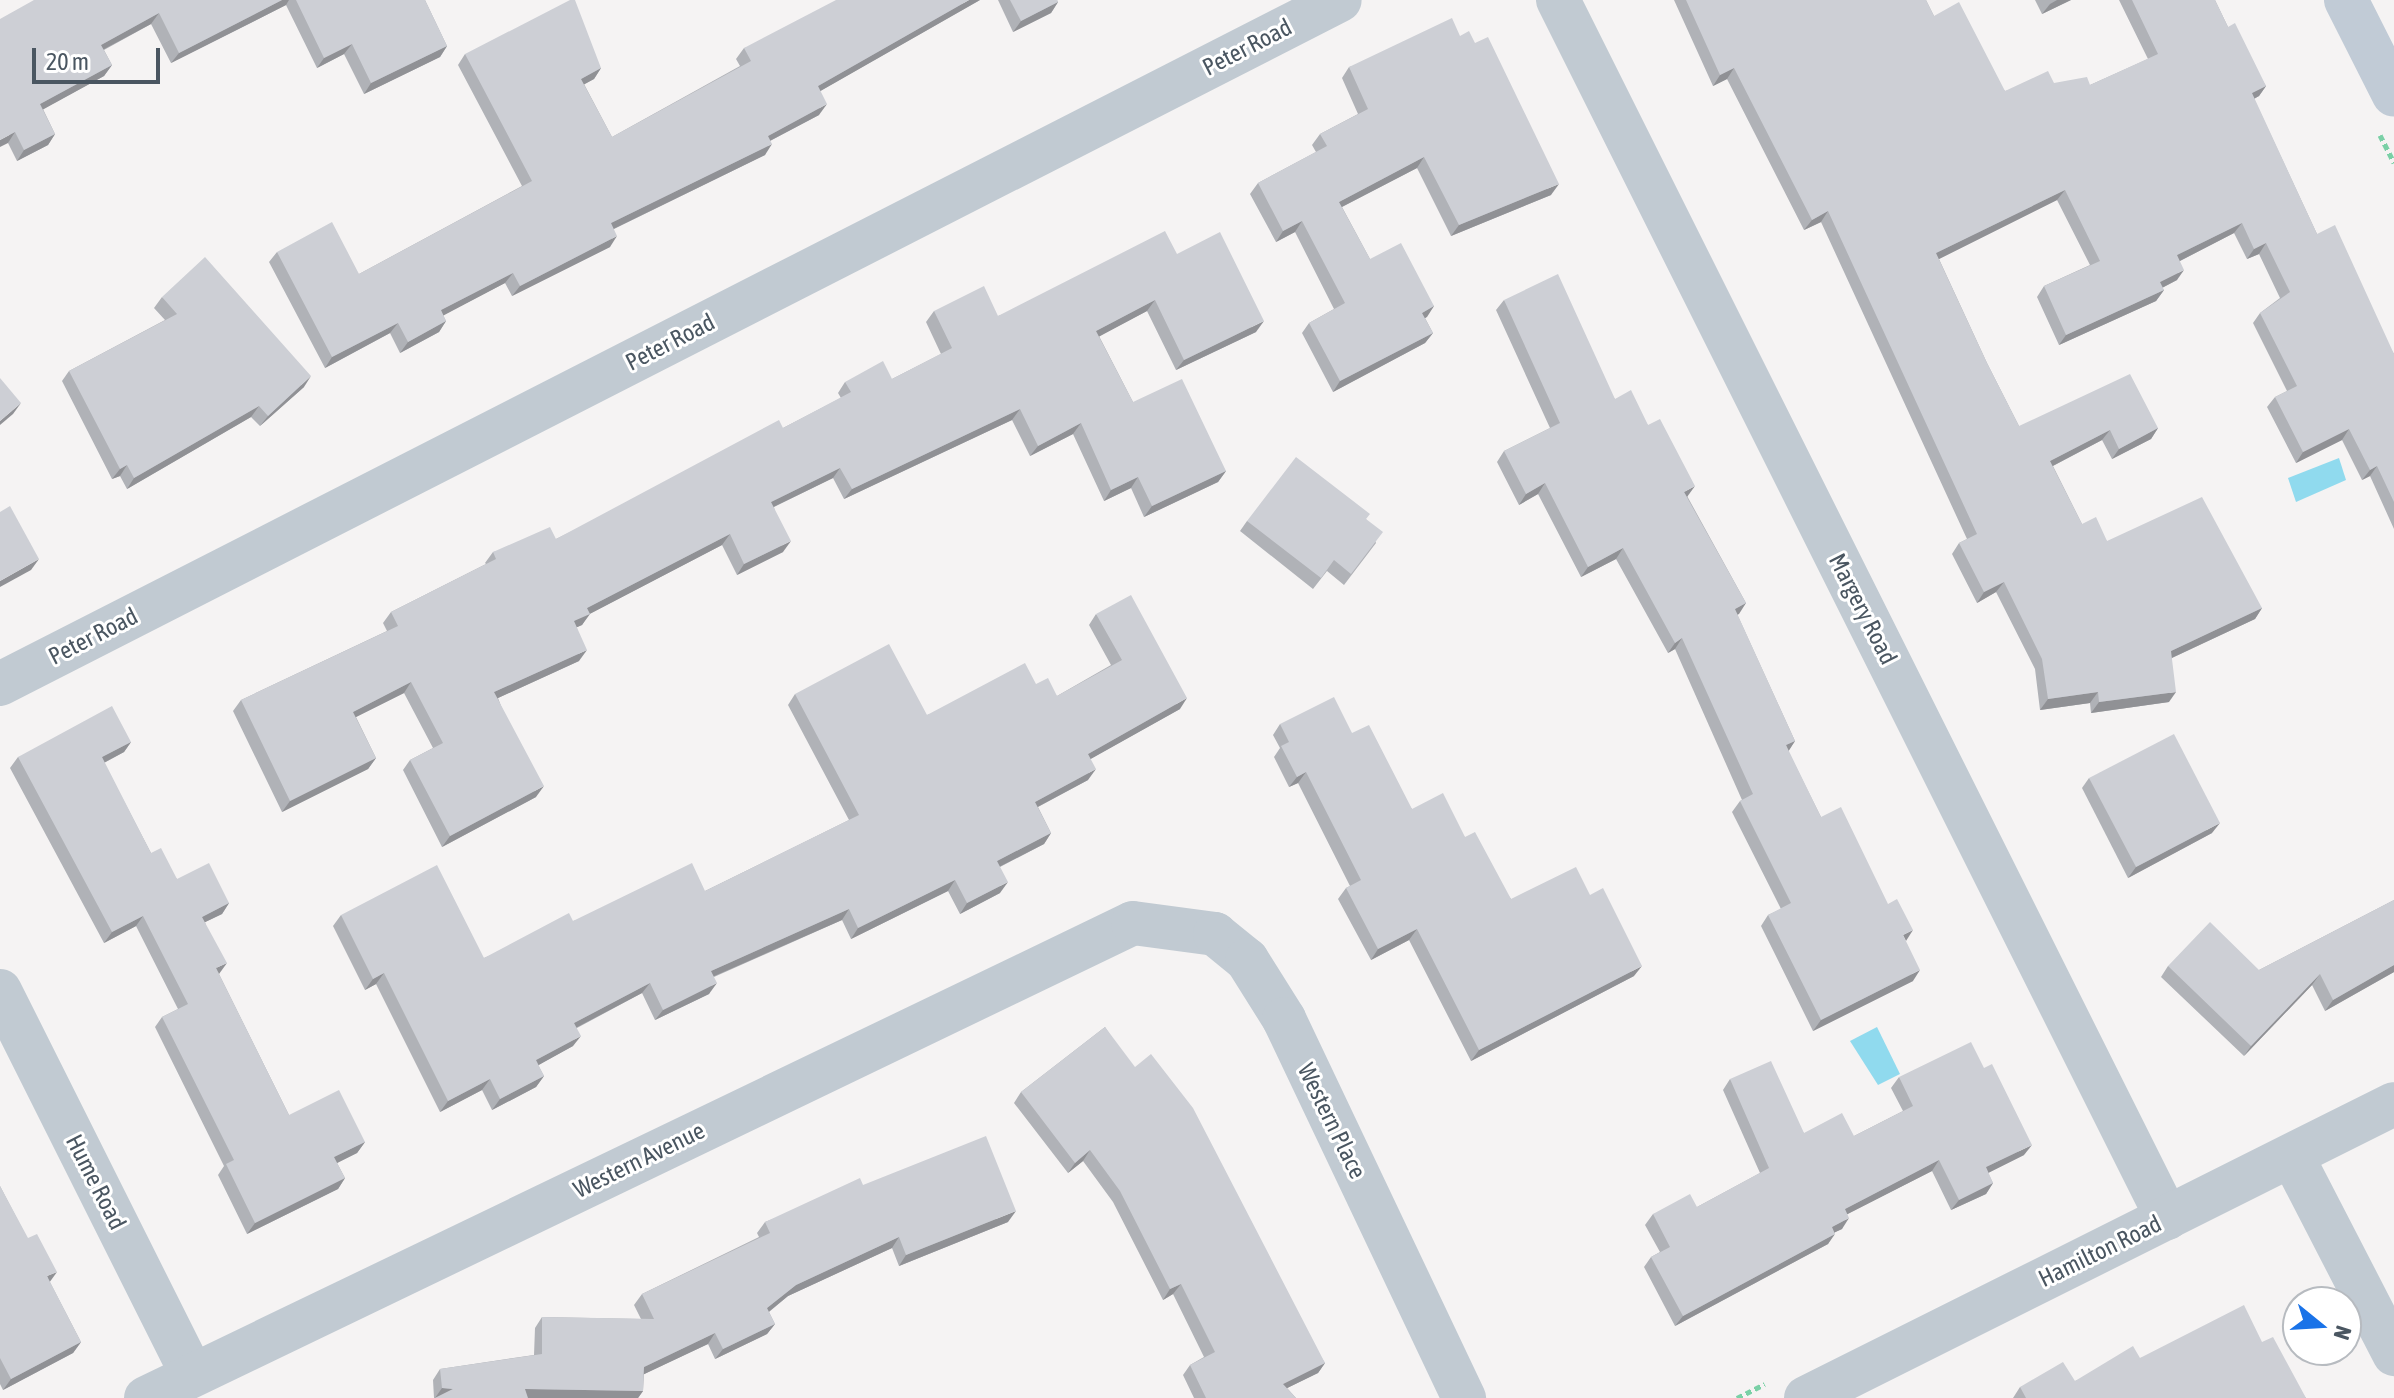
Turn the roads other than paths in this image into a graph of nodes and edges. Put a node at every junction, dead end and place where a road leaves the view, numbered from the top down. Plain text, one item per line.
1 (1340, 0) edge
2 (1558, 0) edge
3 (2346, 0) edge
4 (2394, 95) edge
5 (0, 684) edge
6 (1133, 923) joint
7 (0, 991) edge
8 (2394, 1104) edge
9 (2292, 1156) junction
10 (2167, 1218) junction
11 (2394, 1354) edge
12 (192, 1374) junction
13 (146, 1398) edge
14 (1464, 1398) edge
15 (1806, 1398) edge

1 - 5 street, Peter Road
2 - 10 street, Margery Road
3 - 4 street
6 - 12 street, Western Avenue
6 - 14 street, Western Place
7 - 12 street, Hume Road
8 - 9 street, Hamilton Road
9 - 10 street, Hamilton Road
9 - 11 street
10 - 15 street, Hamilton Road
12 - 13 street, Western Avenue

